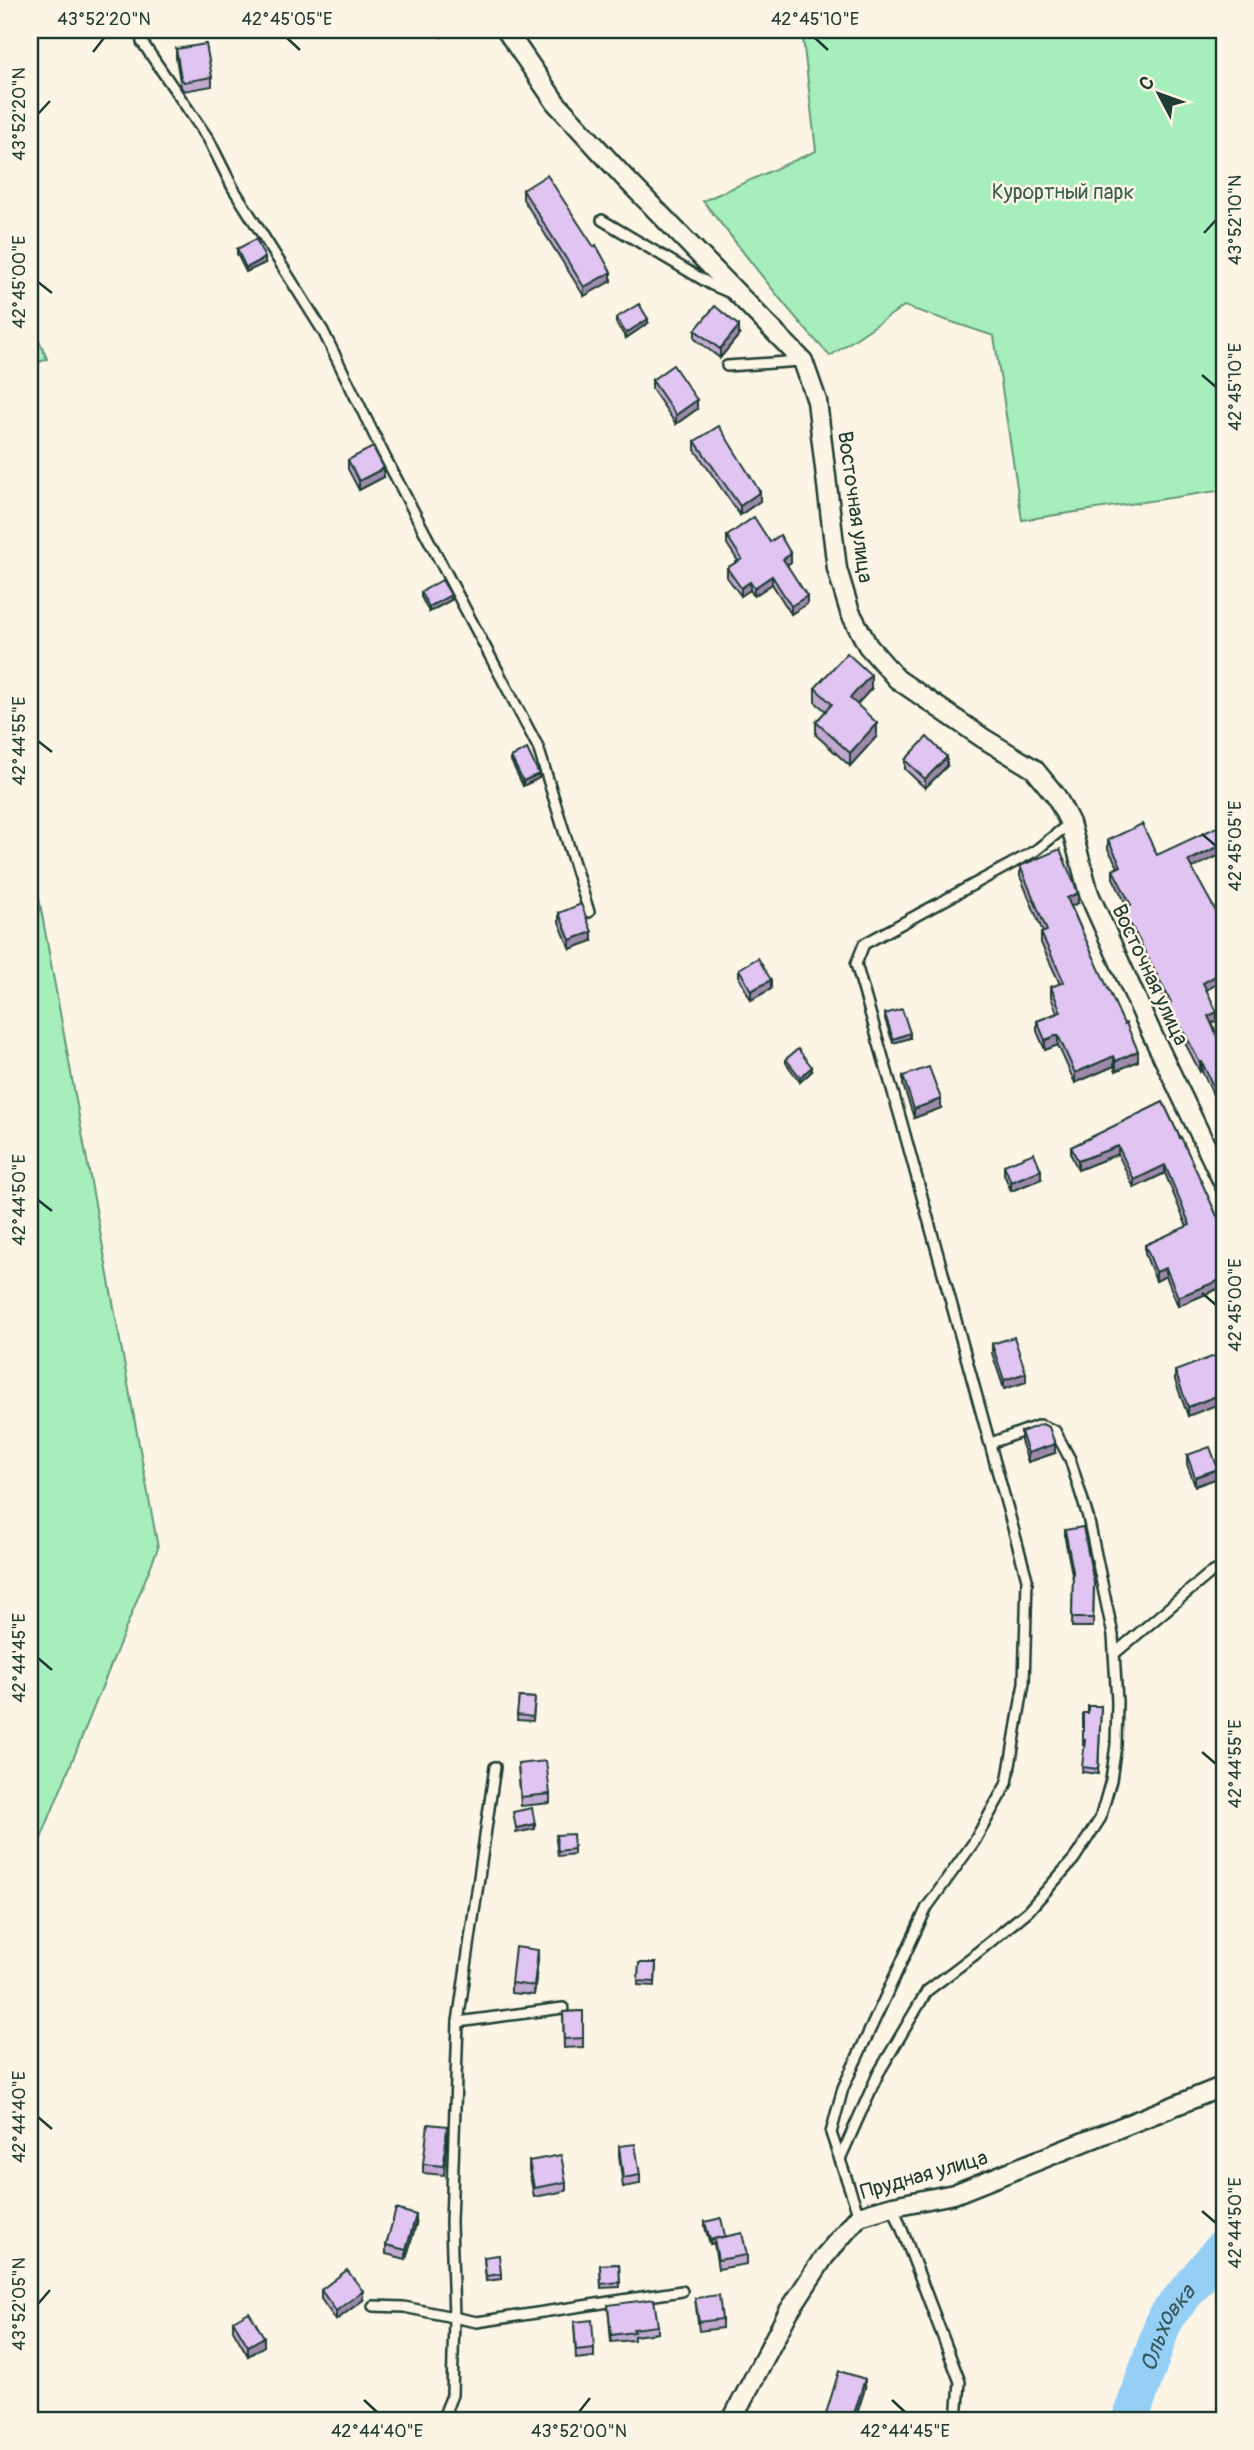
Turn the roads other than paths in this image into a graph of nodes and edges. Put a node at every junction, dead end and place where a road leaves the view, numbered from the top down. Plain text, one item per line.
1 (139, 30) edge
2 (506, 30) edge
3 (602, 220) dead end
4 (743, 297) junction
5 (803, 361) junction
6 (727, 366) dead end
7 (1070, 823) junction
8 (589, 912) dead end
9 (1224, 1184) edge
10 (991, 1443) junction
11 (1224, 1567) edge
12 (1114, 1654) junction
13 (495, 1768) dead end
14 (563, 2008) dead end
15 (458, 2022) junction
16 (1224, 2086) edge
17 (840, 2159) junction
18 (893, 2206) junction
19 (859, 2216) junction
20 (682, 2291) dead end
21 (373, 2306) dead end
22 (454, 2318) junction
23 (442, 2420) edge
24 (732, 2420) edge
25 (957, 2420) edge

1 - 8 lane
2 - 4 street, Восточная улица
3 - 4 lane
4 - 5 street, Восточная улица
5 - 6 lane
5 - 7 street, Восточная улица
7 - 9 street, Восточная улица
7 - 10 lane
10 - 12 lane
10 - 17 lane
11 - 12 lane
12 - 17 lane
13 - 15 lane
14 - 15 lane
15 - 22 lane
16 - 18 street, Прудная улица
17 - 19 lane
18 - 19 street, Прудная улица
18 - 25 lane
19 - 24 street, Прудная улица
20 - 22 lane
21 - 22 lane
22 - 23 lane

